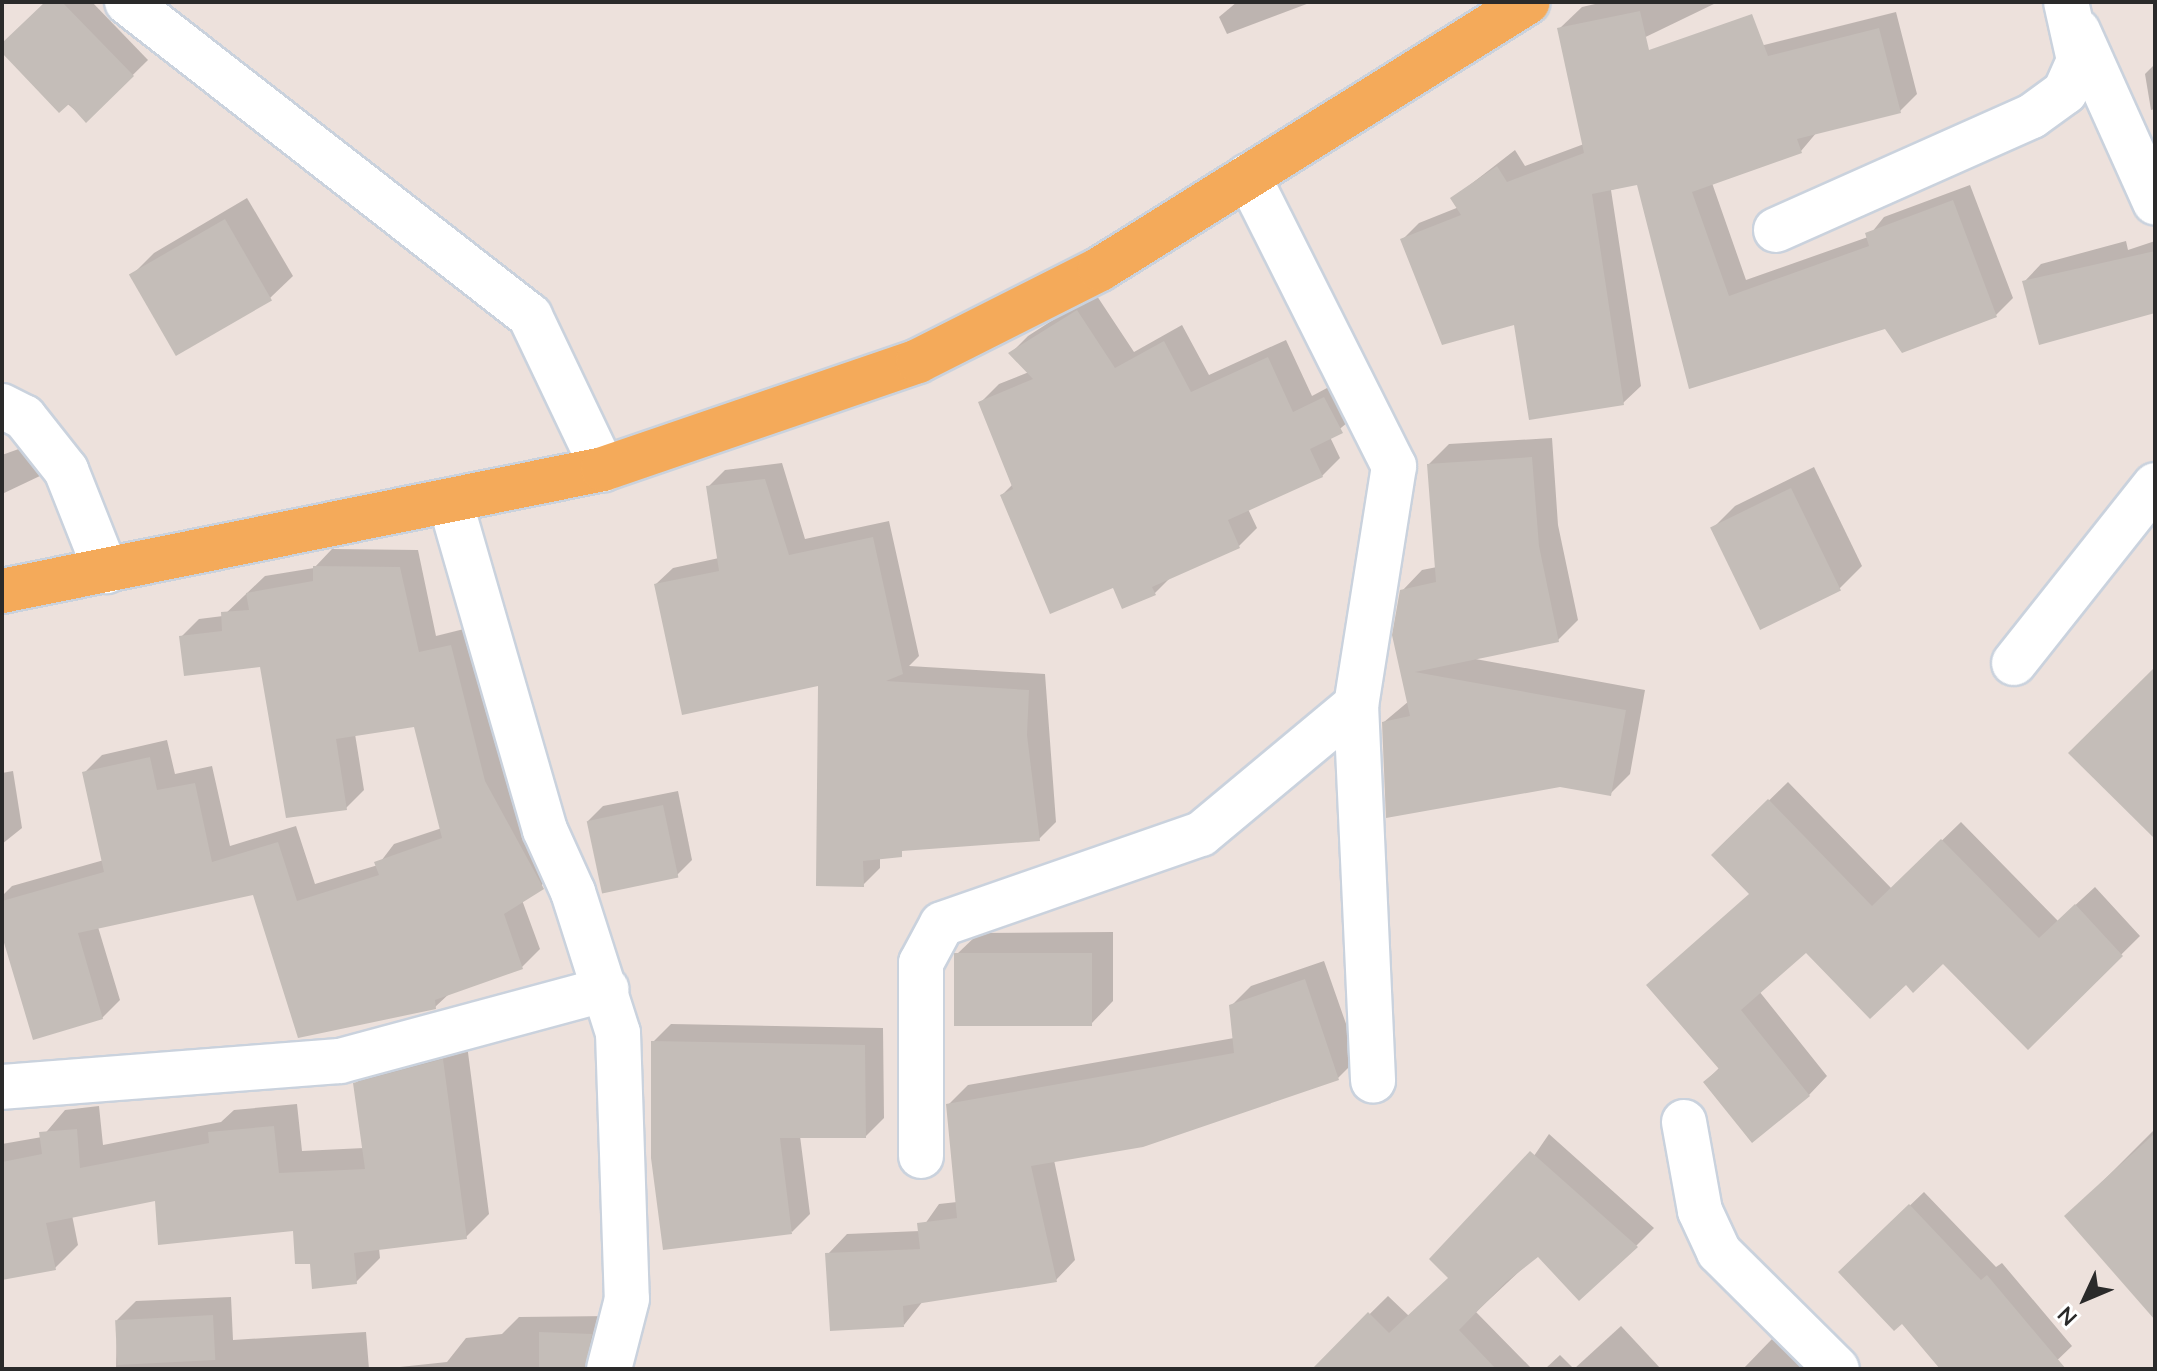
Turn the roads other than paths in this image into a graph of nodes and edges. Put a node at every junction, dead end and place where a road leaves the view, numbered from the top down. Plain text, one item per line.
1 (127, 2) edge
2 (1528, 2) edge
3 (2072, 16) edge
4 (1248, 176) junction
5 (2155, 202) edge
6 (1776, 230) dead end
7 (2, 406) edge
8 (603, 469) junction
9 (2155, 485) edge
10 (450, 501) junction
11 (106, 571) junction
12 (2, 591) edge
13 (2014, 663) dead end
14 (1356, 705) junction
15 (606, 989) junction
16 (1373, 1081) dead end
17 (2, 1087) edge
18 (1684, 1122) dead end
19 (921, 1156) dead end
20 (609, 1369) edge
21 (1837, 1369) edge

1 - 8 street
2 - 4 main road
3 - 5 street
3 - 6 street
4 - 8 main road
4 - 14 street
7 - 11 street
8 - 10 main road
9 - 13 street
10 - 11 main road
10 - 15 street
11 - 12 main road
14 - 16 street
14 - 19 street
15 - 17 street
15 - 20 street
18 - 21 street

